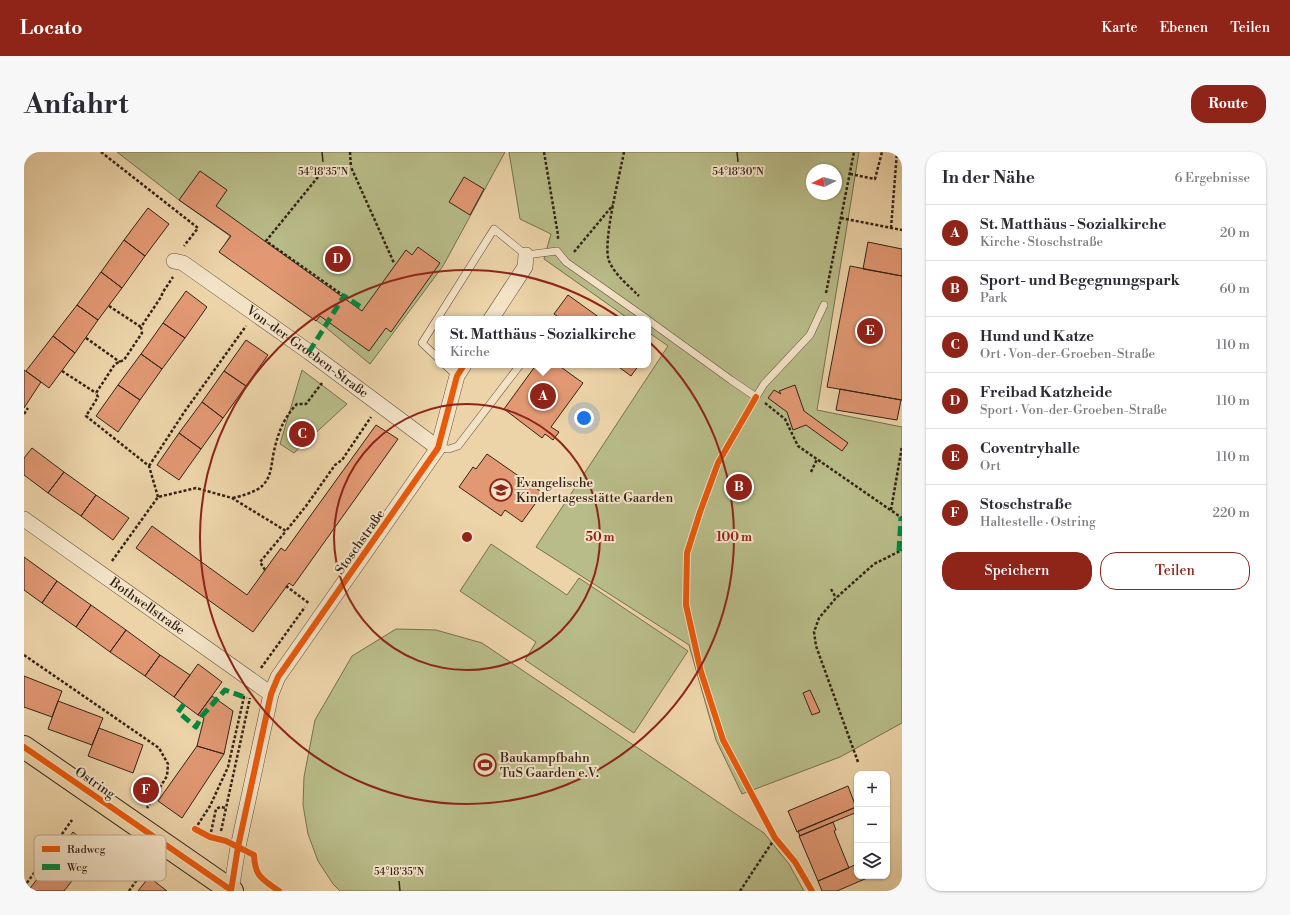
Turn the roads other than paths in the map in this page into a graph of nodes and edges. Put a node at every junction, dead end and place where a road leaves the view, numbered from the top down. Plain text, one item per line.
1 (526, 255) junction
2 (178, 262) road end
3 (824, 305) road end
4 (439, 316) edge
5 (493, 316) edge
6 (644, 316) edge
7 (651, 321) edge
8 (435, 322) edge
9 (435, 355) edge
10 (518, 368) edge
11 (460, 371) edge
12 (438, 448) junction
13 (24, 519) edge
14 (271, 694) junction
15 (24, 747) edge
16 (150, 835) edge
17 (166, 846) edge
18 (231, 891) edge

1 - 4 lane
1 - 5 street
1 - 6 lane
2 - 12 street, Von-der-Groeben-Straße
3 - 7 lane
8 - 9 lane
10 - 12 lane
11 - 12 street, Stoschstraße
12 - 14 street, Stoschstraße
13 - 14 street, Bothwellstraße
14 - 18 street, Stoschstraße
15 - 16 main road, Ostring
17 - 18 main road, Ostring

